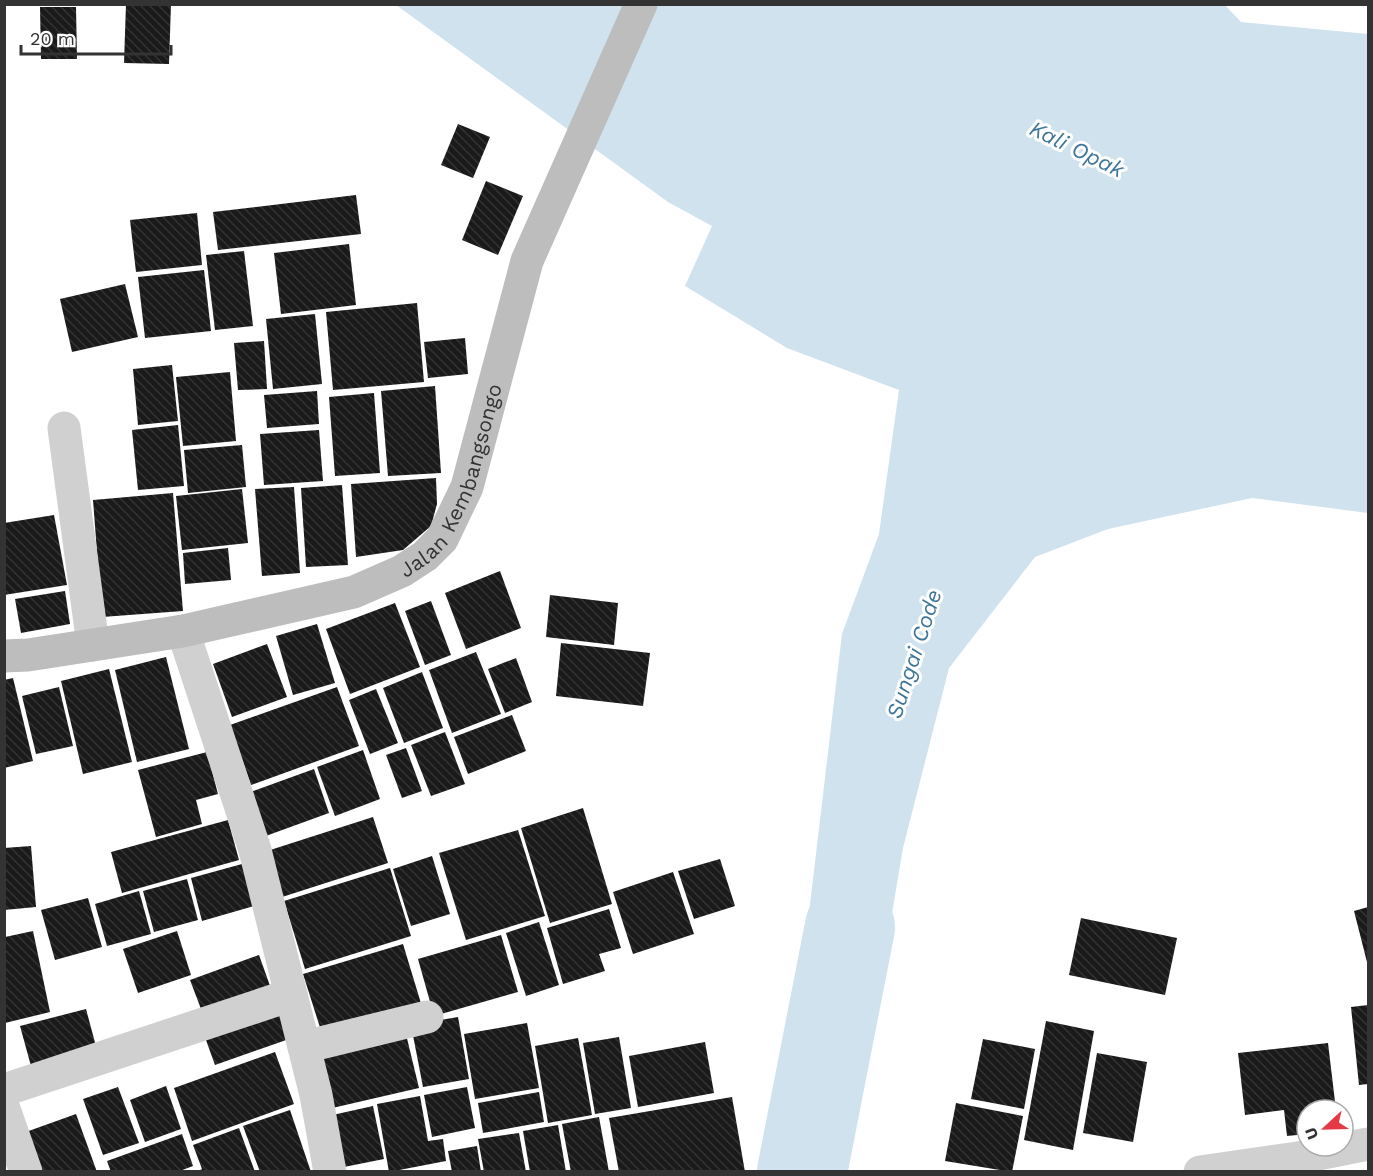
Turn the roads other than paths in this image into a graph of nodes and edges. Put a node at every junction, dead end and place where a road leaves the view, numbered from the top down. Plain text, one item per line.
1 (641, 4) edge
2 (64, 428) dead end
3 (183, 631) junction
4 (93, 645) junction
5 (4, 656) edge
6 (291, 995) junction
7 (427, 1017) dead end
8 (304, 1047) junction
9 (4, 1090) edge
10 (4, 1109) edge
11 (1368, 1144) edge
12 (26, 1172) edge
13 (330, 1172) edge
14 (1200, 1172) edge

1 - 3 street, Jalan Kembangsongo
2 - 4 street
3 - 4 street, Jalan Kembangsongo
3 - 6 street
4 - 5 street, Jalan Kembangsongo
6 - 8 street
6 - 9 street
7 - 8 street
8 - 13 street
10 - 12 street
11 - 14 street

